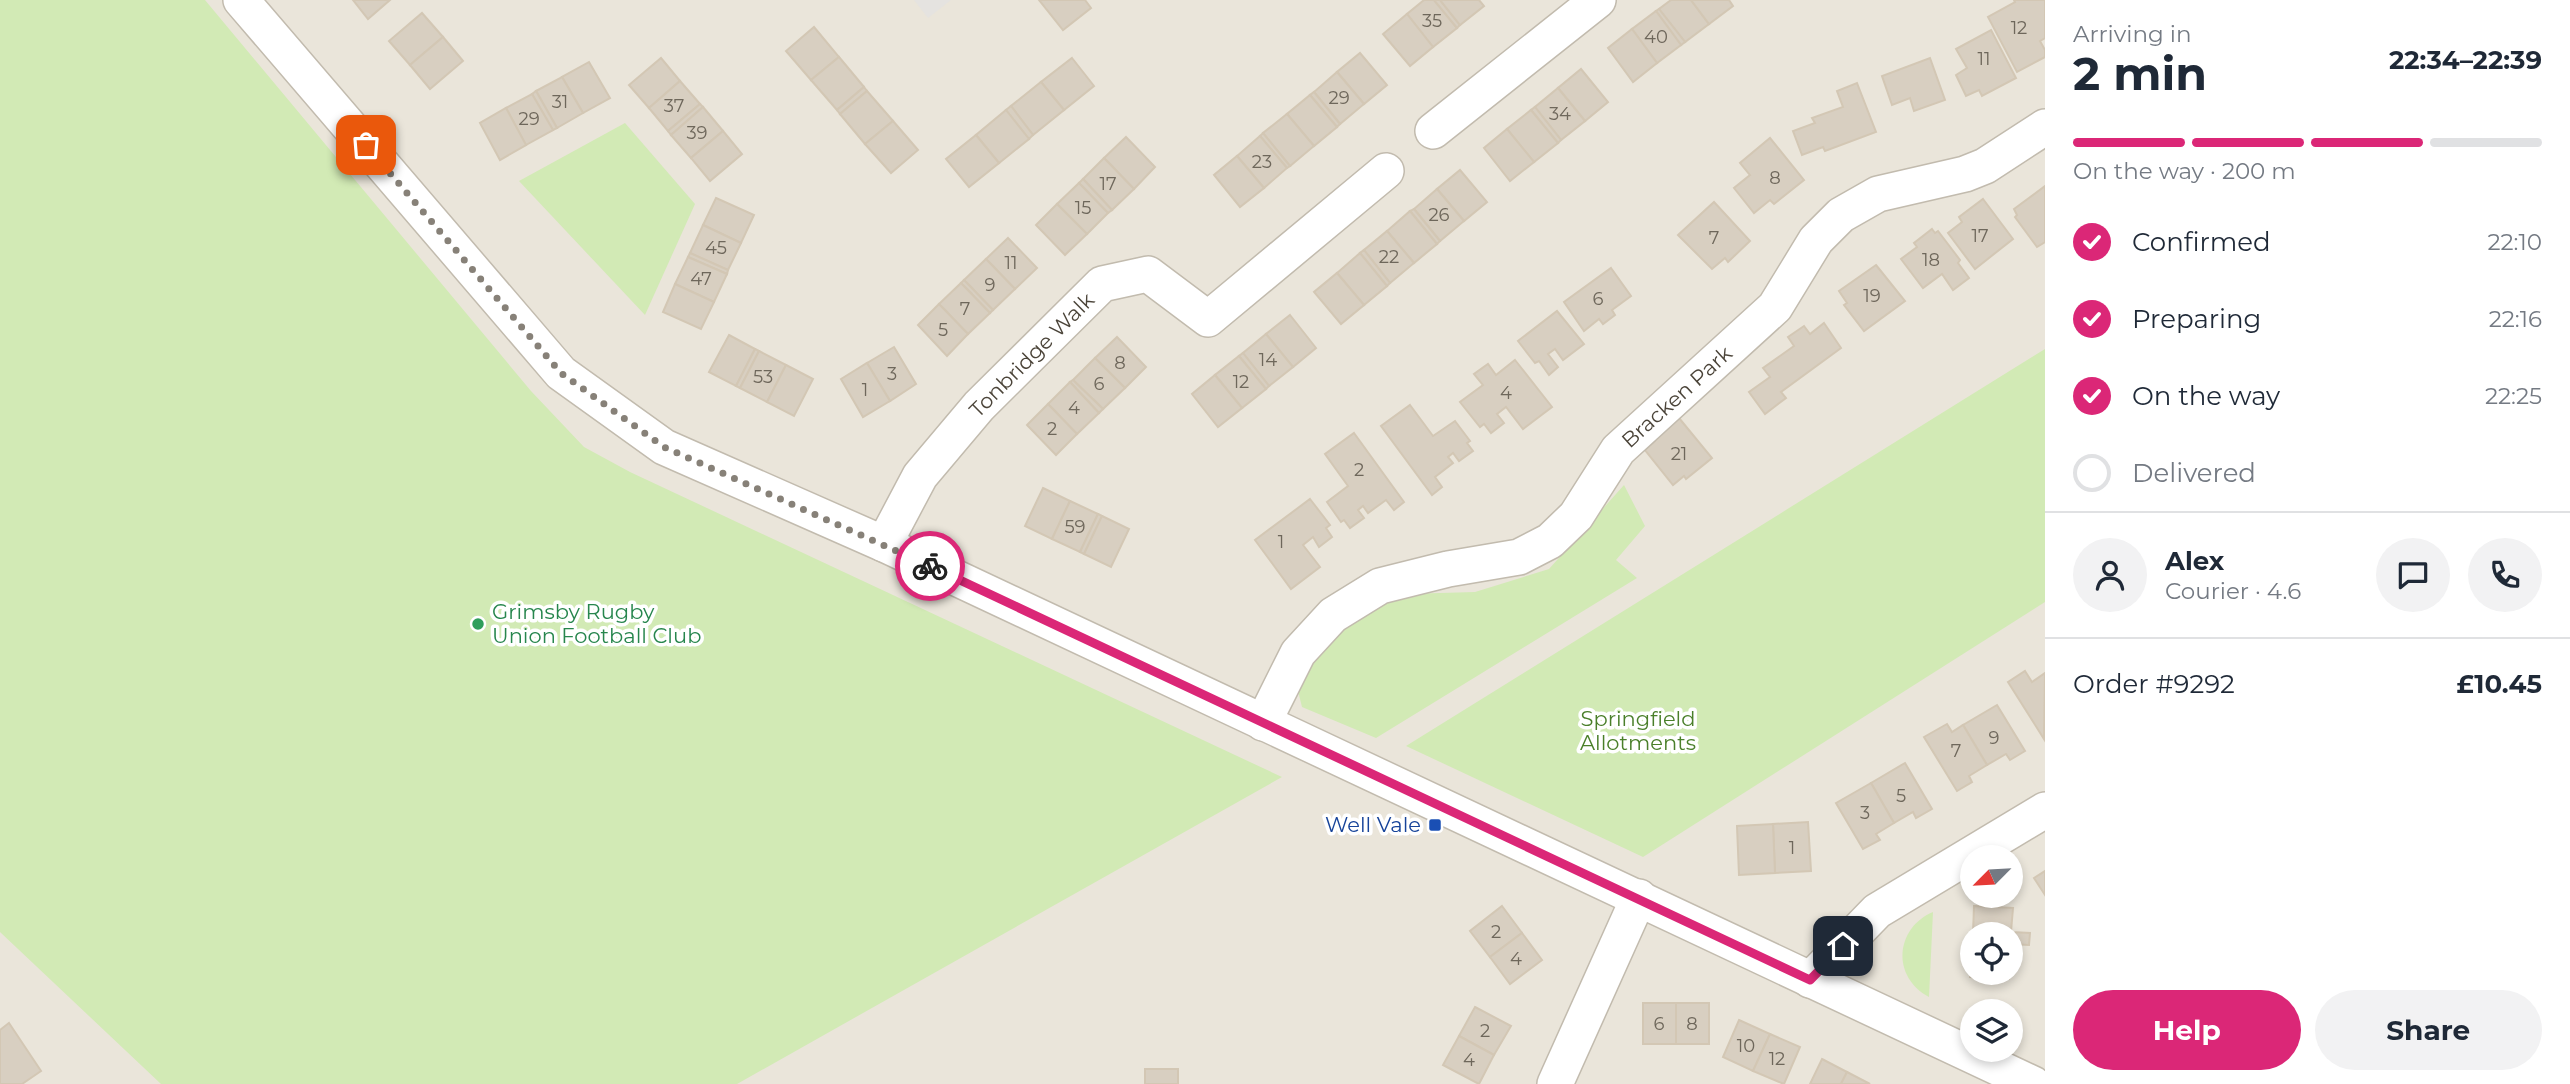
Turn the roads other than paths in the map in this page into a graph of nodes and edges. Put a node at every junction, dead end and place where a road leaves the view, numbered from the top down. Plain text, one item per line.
1 (241, 0) edge
2 (1598, 0) edge
3 (2045, 127) edge
4 (1433, 131) dead end
5 (1386, 171) dead end
6 (884, 544) junction
7 (1263, 723) junction
8 (2045, 810) edge
9 (1639, 897) junction
10 (1810, 980) junction
11 (1555, 1084) edge
12 (2033, 1084) edge

1 - 6 street
2 - 4 street
3 - 7 street, Bracken Park
5 - 6 street, Tonbridge Walk
6 - 7 street
7 - 9 street
8 - 10 street
9 - 10 street
9 - 11 street
10 - 12 street

